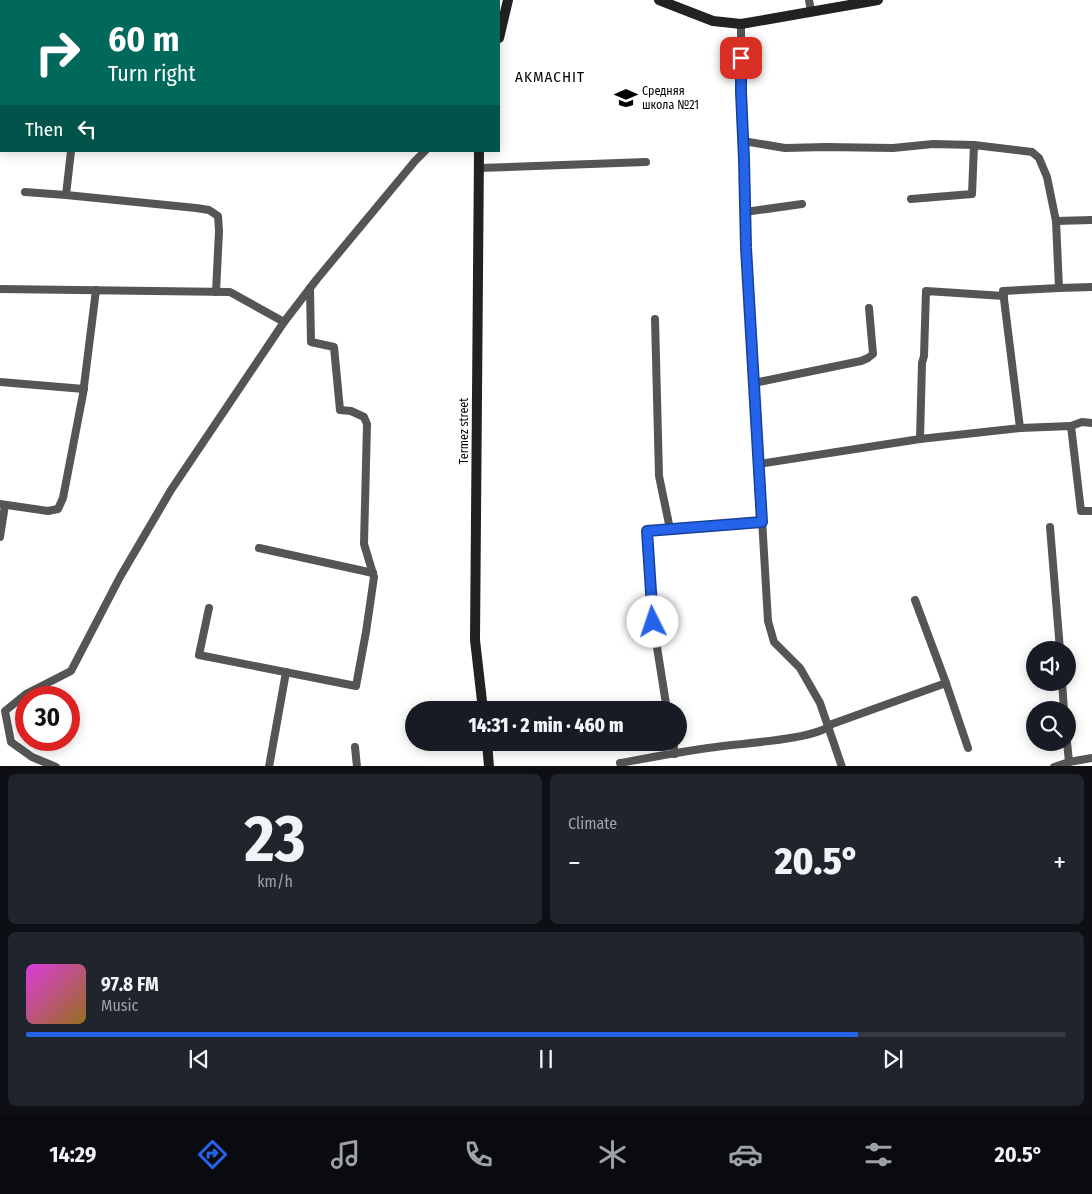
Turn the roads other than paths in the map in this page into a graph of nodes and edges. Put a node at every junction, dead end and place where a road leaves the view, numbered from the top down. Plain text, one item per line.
1 (508, 0) edge
2 (659, 0) edge
3 (810, 0) edge
4 (878, 0) edge
5 (811, 12) junction
6 (741, 24) junction
7 (500, 34) edge
8 (743, 141) junction
9 (974, 145) junction
10 (71, 152) edge
11 (424, 152) edge
12 (479, 152) edge
13 (646, 162) dead end
14 (479, 168) junction
15 (25, 192) dead end
16 (66, 195) junction
17 (912, 199) dead end
18 (802, 204) dead end
19 (745, 212) junction
20 (1092, 220) edge
21 (1056, 221) junction
22 (1092, 287) edge
23 (310, 288) junction
24 (1059, 288) junction
25 (0, 289) edge
26 (96, 290) junction
27 (216, 292) junction
28 (1004, 296) junction
29 (869, 308) dead end
30 (656, 319) dead end
31 (284, 322) junction
32 (0, 382) edge
33 (754, 382) junction
34 (84, 389) junction
35 (1092, 423) edge
36 (1071, 426) junction
37 (1020, 428) junction
38 (920, 439) junction
39 (759, 464) junction
40 (2, 504) edge
41 (1092, 511) edge
42 (762, 522) junction
43 (1050, 527) dead end
44 (670, 529) junction
45 (0, 537) edge
46 (259, 548) dead end
47 (373, 572) junction
48 (915, 600) dead end
49 (209, 608) dead end
50 (1059, 641) edge
51 (286, 672) junction
52 (946, 683) junction
53 (482, 701) edge
54 (666, 701) edge
55 (3, 709) edge
56 (829, 728) junction
57 (354, 748) dead end
58 (968, 748) dead end
59 (487, 751) edge
60 (674, 751) edge
61 (1067, 751) edge
62 (675, 754) junction
63 (1092, 758) edge
64 (1068, 762) junction
65 (620, 763) dead end
66 (56, 766) edge
67 (269, 766) edge
68 (357, 766) edge
69 (489, 766) edge
70 (842, 766) edge
71 (1054, 766) edge

1 - 7 main road
2 - 6 main road
3 - 5 street
4 - 5 main road
5 - 6 main road
6 - 8 street
8 - 9 street
8 - 19 street
9 - 17 street
9 - 21 street
10 - 16 street
11 - 23 street
12 - 14 main road, Termez street
13 - 14 street
14 - 53 main road, Termez street
15 - 16 street
16 - 27 street
18 - 19 street
19 - 33 street
20 - 21 street
21 - 24 street
22 - 24 street
23 - 31 street
23 - 47 street
24 - 28 street
25 - 26 street
26 - 27 street
26 - 34 street
27 - 31 street
28 - 37 street
28 - 38 street
29 - 33 street
30 - 44 street
31 - 55 street
32 - 34 street
33 - 39 street
34 - 40 street
35 - 36 street
36 - 37 street
36 - 41 street
37 - 38 street
38 - 39 street
39 - 42 street
40 - 45 street
42 - 44 street
42 - 56 street
43 - 50 street
44 - 54 street
46 - 47 street
47 - 51 street
48 - 52 street
49 - 51 street
51 - 67 street
52 - 56 street
52 - 58 street
55 - 66 street
56 - 62 street
56 - 70 street
57 - 68 street
59 - 69 main road
60 - 62 street
61 - 64 street
62 - 65 street
63 - 64 street
64 - 71 street

